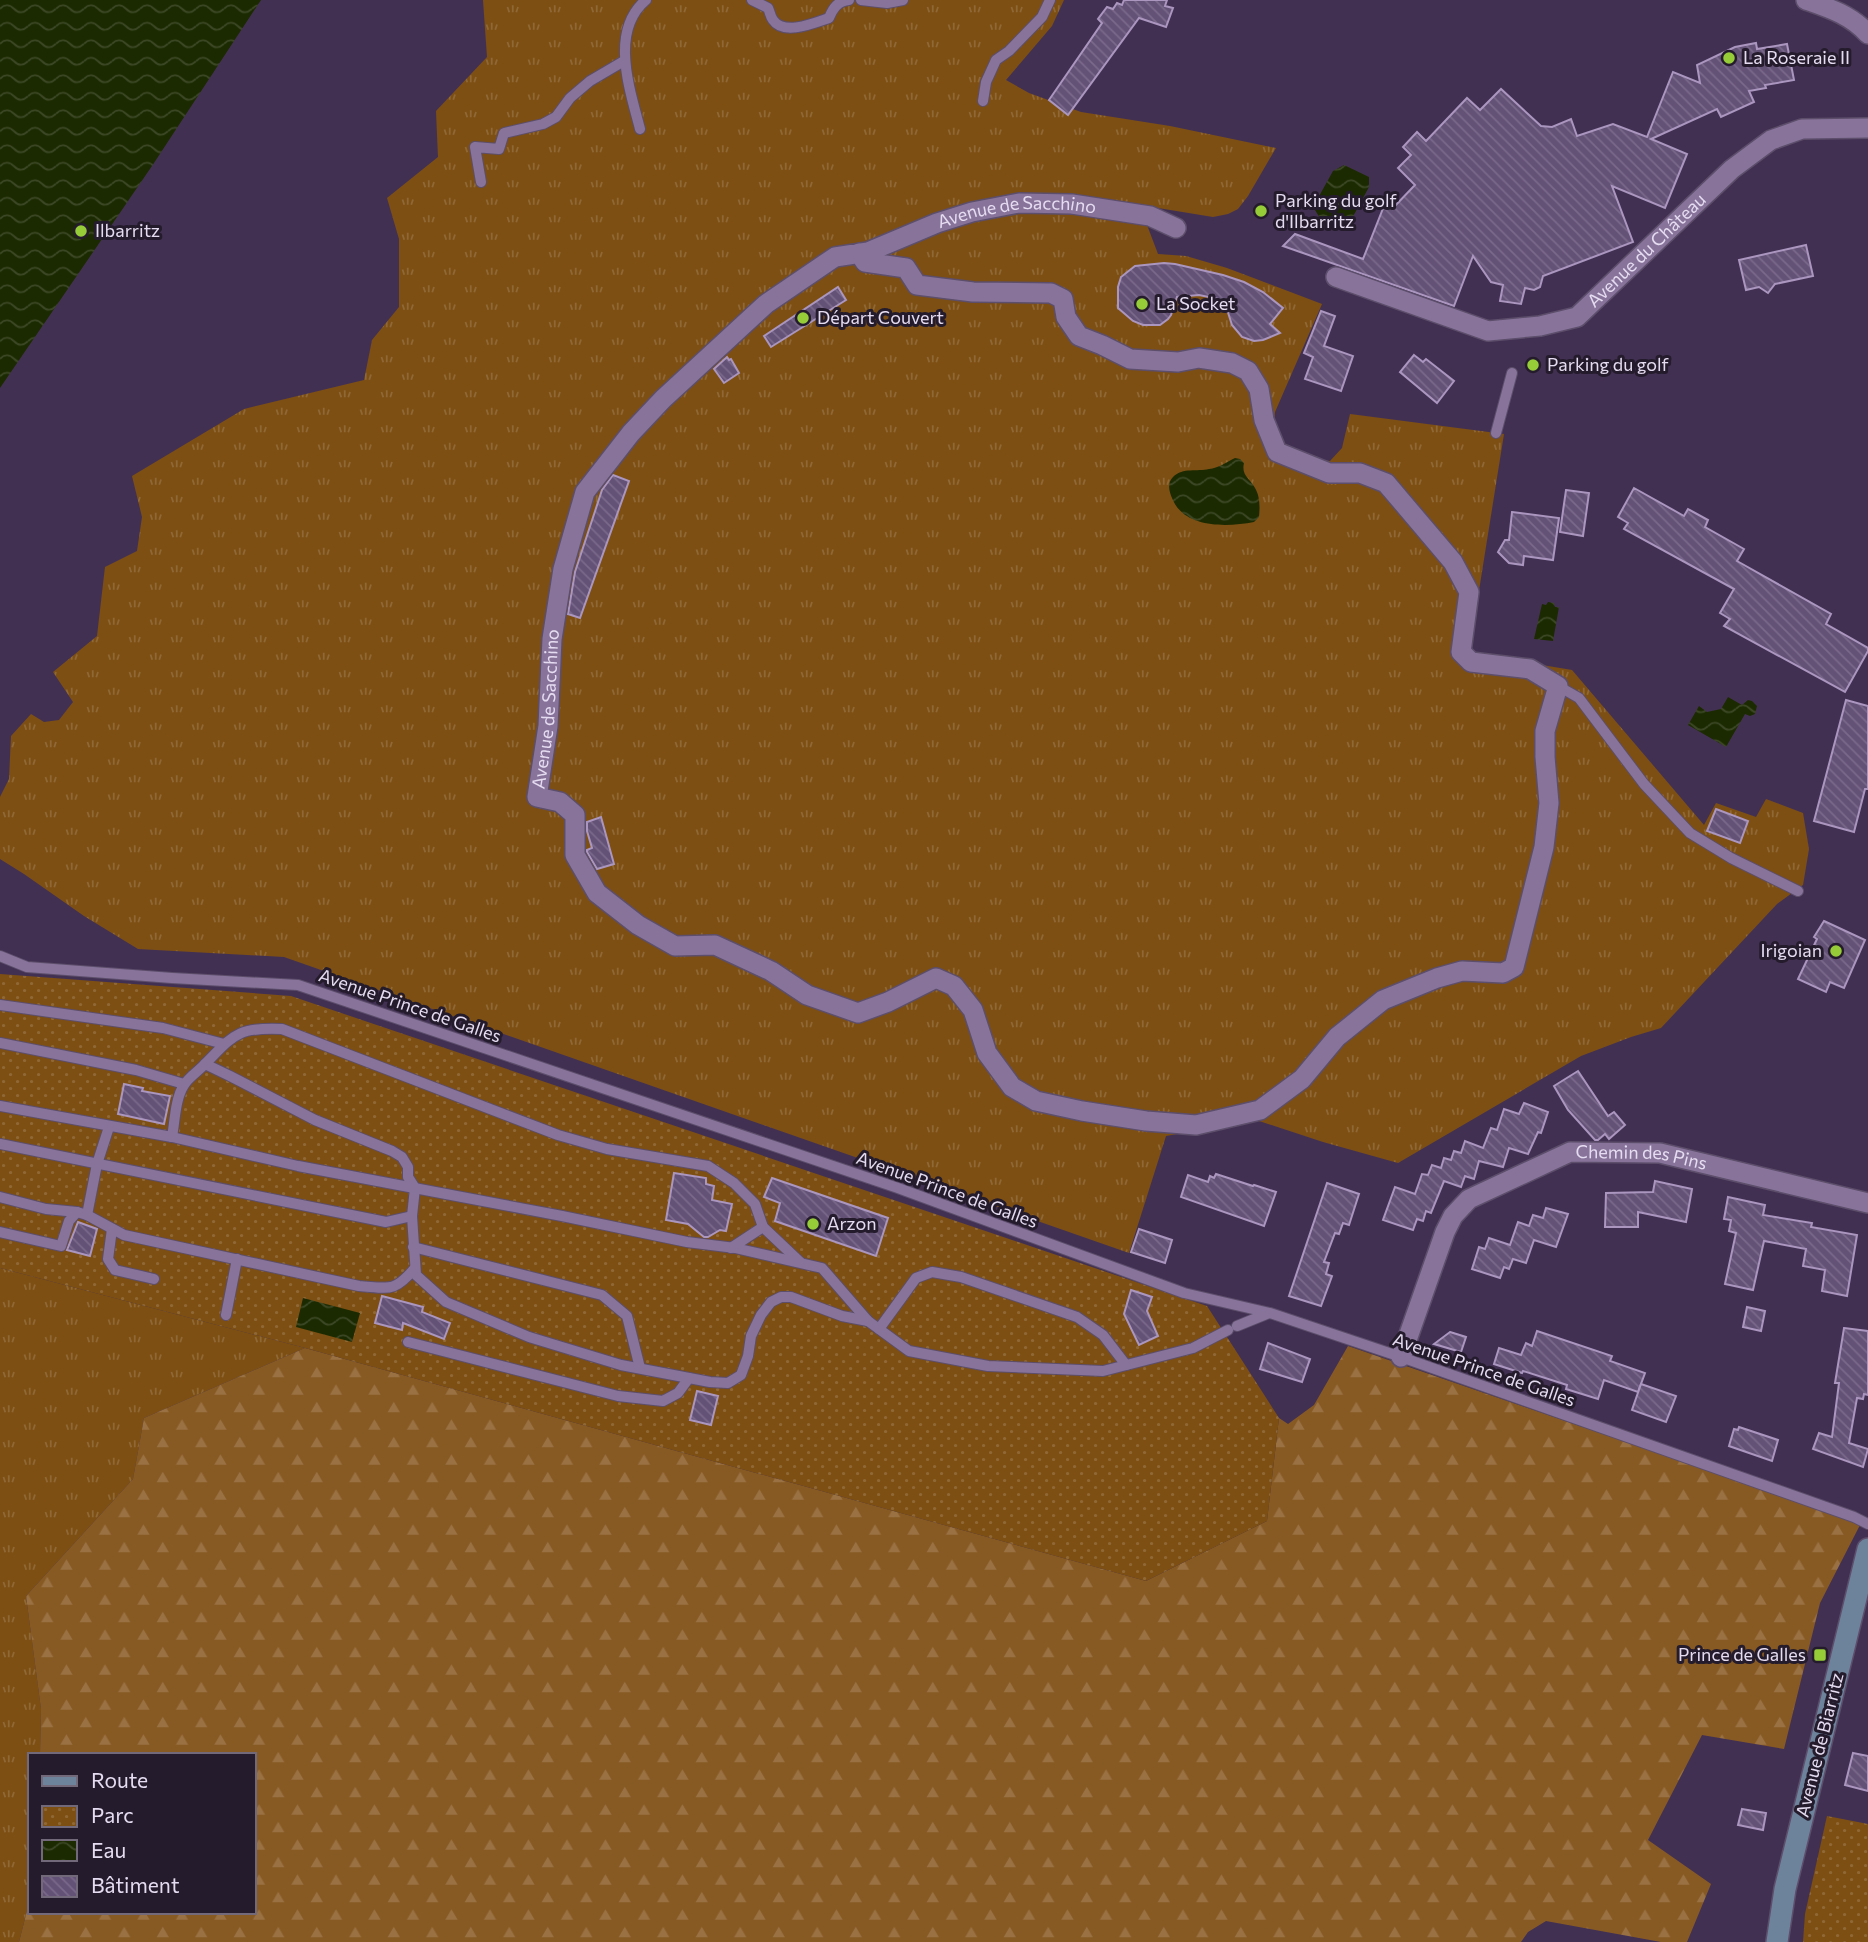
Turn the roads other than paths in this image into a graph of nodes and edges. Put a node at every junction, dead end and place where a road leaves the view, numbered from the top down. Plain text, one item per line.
1 (646, 0) edge
2 (751, 0) edge
3 (849, 0) edge
4 (861, 0) edge
5 (903, 0) edge
6 (1050, 0) edge
7 (1806, 0) edge
8 (1868, 34) edge
9 (624, 61) junction
10 (983, 101) dead end
11 (1868, 128) edge
12 (640, 129) dead end
13 (481, 182) dead end
14 (1176, 228) dead end
15 (859, 253) junction
16 (1336, 277) dead end
17 (1512, 373) dead end
18 (1496, 433) dead end
19 (1558, 686) junction
20 (1798, 891) dead end
21 (0, 956) edge
22 (0, 1005) edge
23 (0, 1043) edge
24 (224, 1044) junction
25 (205, 1064) junction
26 (184, 1084) junction
27 (0, 1106) edge
28 (110, 1127) junction
29 (172, 1138) junction
30 (0, 1144) edge
31 (97, 1164) junction
32 (415, 1188) junction
33 (0, 1197) edge
34 (1868, 1203) edge
35 (82, 1213) junction
36 (412, 1216) junction
37 (763, 1227) junction
38 (112, 1229) junction
39 (0, 1232) edge
40 (413, 1247) junction
41 (731, 1248) junction
42 (237, 1259) junction
43 (802, 1264) junction
44 (415, 1268) junction
45 (154, 1279) dead end
46 (1270, 1313) junction
47 (226, 1315) dead end
48 (868, 1321) junction
49 (879, 1329) junction
50 (408, 1342) dead end
51 (1401, 1357) junction
52 (1126, 1365) junction
53 (640, 1368) junction
54 (689, 1378) junction
55 (1868, 1524) edge
56 (1868, 1549) edge
57 (1777, 1942) edge

1 - 9 lane
2 - 3 lane
4 - 5 lane
6 - 10 lane
7 - 8 street
9 - 12 lane
9 - 13 lane
11 - 16 street, Avenue du Château
14 - 15 street, Avenue de Sacchino
15 - 19 street
15 - 19 street, Avenue de Sacchino
17 - 18 lane
19 - 20 lane
21 - 46 lane, Avenue Prince de Galles
22 - 24 lane
23 - 26 lane
24 - 25 lane
24 - 37 lane
25 - 26 lane
25 - 32 lane
26 - 29 lane
27 - 28 lane
28 - 29 lane
28 - 31 lane
29 - 32 lane
30 - 31 lane
31 - 35 lane
31 - 36 lane
32 - 36 lane
32 - 41 lane
33 - 35 lane
34 - 51 street, Chemin des Pins
35 - 38 lane
35 - 39 lane
36 - 40 lane
37 - 41 lane
37 - 43 lane
38 - 42 lane
38 - 45 lane
40 - 44 lane
40 - 53 lane
41 - 43 lane
42 - 44 lane
42 - 47 lane
43 - 48 lane
44 - 53 lane
46 - 51 lane, Avenue Prince de Galles
46 - 52 lane
48 - 49 lane
48 - 54 lane
49 - 52 lane
49 - 52 lane
50 - 54 lane
51 - 55 lane, Avenue Prince de Galles
53 - 54 lane
56 - 57 main road, Avenue de Biarritz

